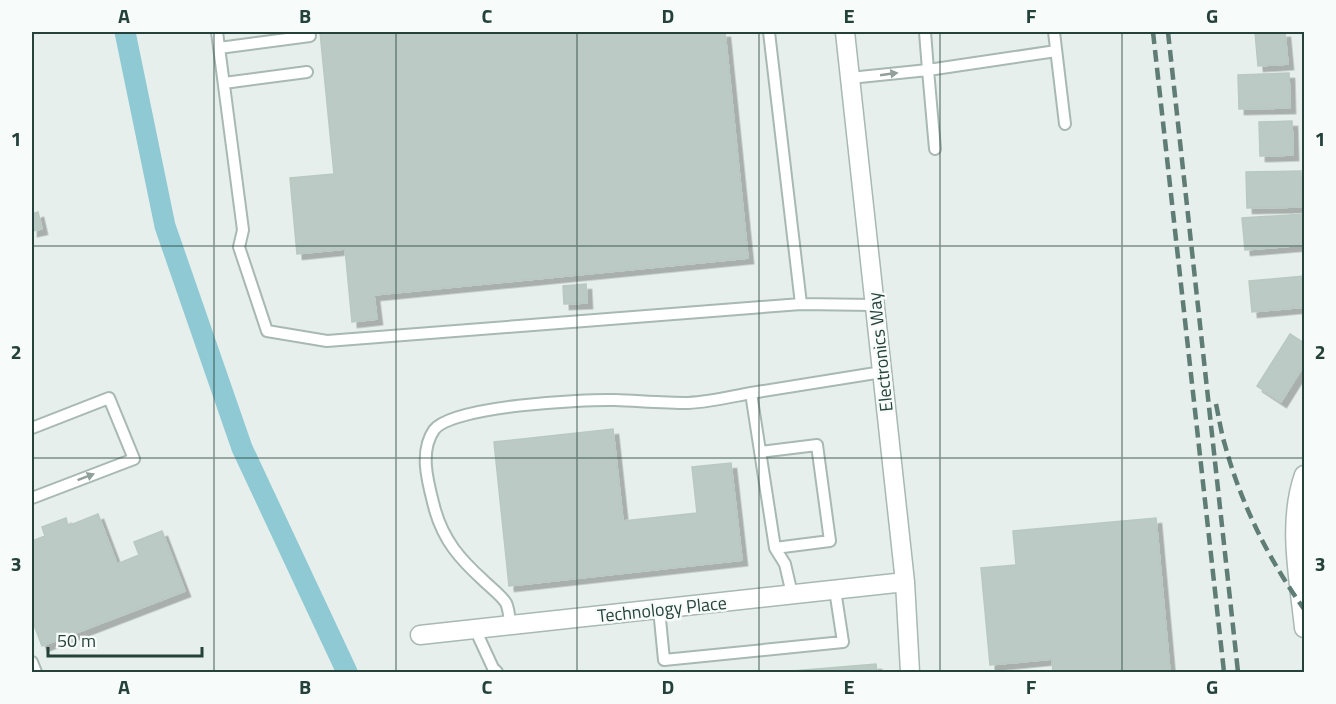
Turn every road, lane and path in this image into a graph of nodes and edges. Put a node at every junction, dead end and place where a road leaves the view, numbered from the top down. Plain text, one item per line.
1 (217, 32) edge
2 (769, 32) edge
3 (845, 32) edge
4 (925, 32) edge
5 (1054, 32) edge
6 (310, 36) dead end
7 (219, 48) junction
8 (1056, 51) junction
9 (928, 70) junction
10 (307, 72) dead end
11 (850, 78) junction
12 (224, 83) junction
13 (1065, 124) dead end
14 (935, 148) dead end
15 (801, 304) junction
16 (874, 304) junction
17 (882, 372) junction
18 (751, 393) junction
19 (32, 428) edge
20 (760, 452) junction
21 (1305, 475) edge
22 (32, 498) edge
23 (1299, 528) edge
24 (775, 548) junction
25 (905, 582) junction
26 (835, 590) junction
27 (792, 594) junction
28 (659, 609) junction
29 (511, 625) junction
30 (1305, 628) edge
31 (475, 629) junction
32 (420, 635) dead end
33 (32, 662) edge
34 (36, 672) edge
35 (497, 672) edge
36 (910, 672) edge

1 - 7 lane
2 - 15 lane
3 - 11 street, Electronics Way
4 - 9 lane
5 - 8 lane
6 - 7 lane
7 - 12 lane
8 - 9 lane
8 - 13 lane
11 -> 9 lane
9 - 14 lane
10 - 12 lane
11 - 16 street, Electronics Way
12 - 15 lane
15 - 16 lane
16 - 17 street, Electronics Way
17 - 18 lane
17 - 25 street, Electronics Way
18 - 20 lane
18 - 29 lane
22 -> 19 lane
20 - 24 lane
20 - 24 lane
21 - 23 street
23 - 30 street
24 - 27 lane
25 - 26 street, Technology Place
25 - 36 street, Electronics Way
26 - 27 street, Technology Place
26 - 28 lane
27 - 28 street, Technology Place
28 - 29 street, Technology Place
29 - 31 street, Technology Place
31 - 32 street, Technology Place
31 - 35 lane
33 - 34 lane

